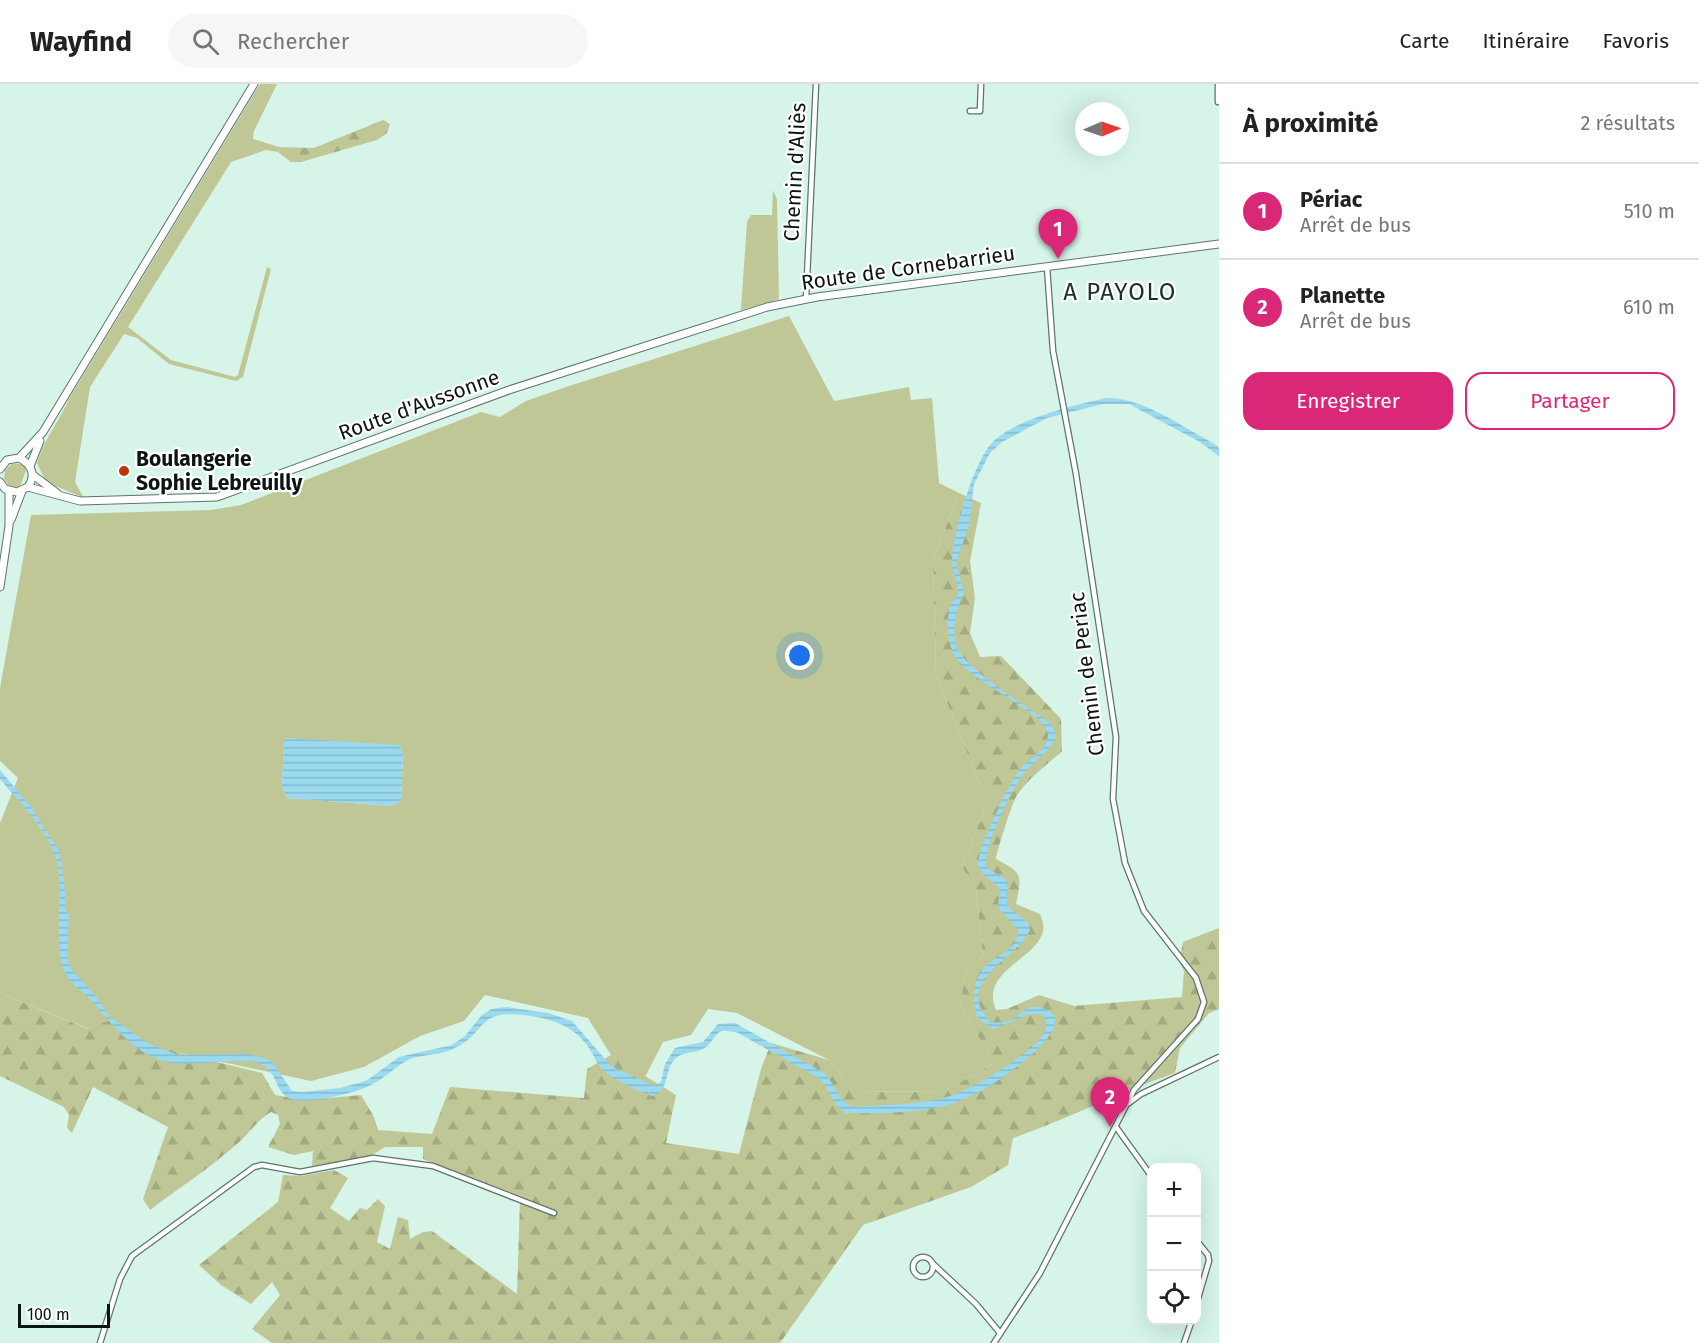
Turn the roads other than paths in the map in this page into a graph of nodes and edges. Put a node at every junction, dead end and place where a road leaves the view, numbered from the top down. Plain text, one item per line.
1 (254, 84) edge
2 (816, 84) edge
3 (981, 84) edge
4 (1218, 84) edge
5 (1218, 102) edge
6 (970, 111) dead end
7 (1219, 244) edge
8 (1047, 267) junction
9 (806, 298) junction
10 (780, 303) joint
11 (43, 432) junction
12 (19, 458) junction
13 (1, 465) edge
14 (30, 466) junction
15 (33, 475) junction
16 (0, 484) edge
17 (25, 489) junction
18 (9, 491) junction
19 (64, 497) junction
20 (9, 526) junction
21 (0, 587) edge
22 (1219, 1057) edge
23 (1129, 1103) junction
24 (1116, 1127) junction
25 (1147, 1170) edge
26 (554, 1213) dead end
27 (1201, 1246) edge
28 (932, 1263) junction
29 (1201, 1290) edge
30 (1189, 1325) edge
31 (1000, 1333) junction
32 (100, 1343) edge
33 (994, 1343) edge
34 (1184, 1343) edge

1 - 11 main road
2 - 9 street, Chemin d'Aliès
3 - 6 street
4 - 5 street
7 - 8 main road, Route de Cornebarrieu
8 - 9 main road, Route de Cornebarrieu
8 - 23 street, Chemin de Periac
9 - 10 main road, Route de Cornebarrieu
10 - 19 main road, Route d'Aussonne
11 - 12 main road
11 - 14 main road
12 - 13 main road
12 - 14 main road
14 - 15 main road
15 - 17 main road
15 - 19 main road, Route d'Aussonne
16 - 18 main road
17 - 18 main road, Route d'Aussonne
17 - 19 main road, Route d'Aussonne
17 - 20 main road
18 - 20 main road
20 - 21 main road
22 - 23 street
23 - 24 street, Chemin de Periac
24 - 25 street
24 - 31 street, Chemin de Periac
26 - 32 street
27 - 29 street
28 - 28 street
28 - 31 street
30 - 34 street
31 - 33 street, Chemin de Periac

